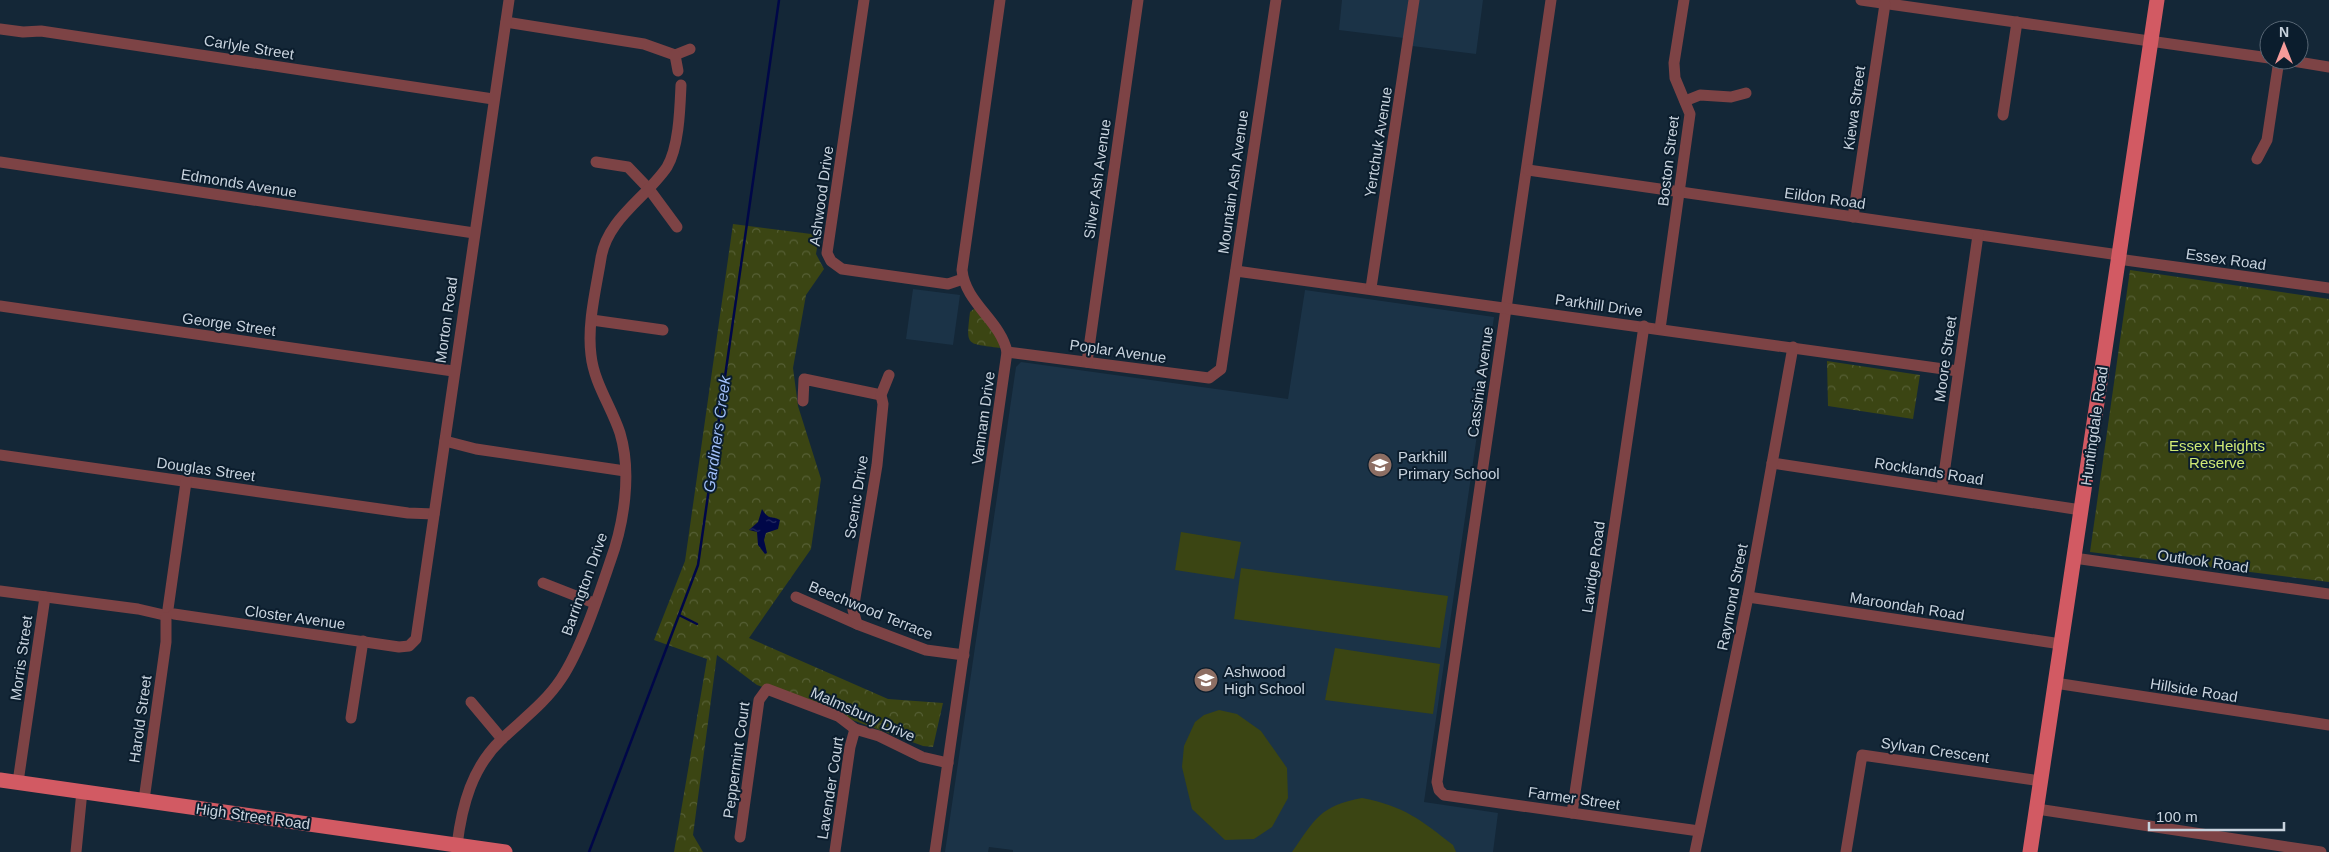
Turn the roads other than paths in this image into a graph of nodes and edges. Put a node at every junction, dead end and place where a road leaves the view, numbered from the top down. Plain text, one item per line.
1 (509, 0) edge
2 (864, 0) edge
3 (1000, 0) edge
4 (1138, 0) edge
5 (1276, 0) edge
6 (1414, 0) edge
7 (1551, 0) edge
8 (1684, 0) edge
9 (1861, 0) edge
10 (2157, 0) edge
11 (1885, 4) junction
12 (506, 22) junction
13 (2017, 22) junction
14 (0, 29) edge
15 (2150, 42) junction
16 (690, 49) dead end
17 (675, 56) junction
18 (2259, 57) edge
19 (2309, 64) edge
20 (2329, 67) edge
21 (2277, 70) edge
22 (678, 71) dead end
23 (681, 85) dead end
24 (1746, 93) dead end
25 (493, 99) junction
26 (1685, 101) junction
27 (2003, 115) dead end
28 (2257, 159) dead end
29 (0, 162) edge
30 (596, 162) dead end
31 (1528, 170) junction
32 (649, 189) junction
33 (1680, 192) junction
34 (1853, 217) junction
35 (677, 227) dead end
36 (474, 233) junction
37 (1978, 235) junction
38 (2119, 257) junction
39 (1236, 271) junction
40 (963, 279) junction
41 (1371, 288) junction
42 (2329, 288) edge
43 (0, 306) edge
44 (1506, 308) junction
45 (592, 320) junction
46 (1644, 326) junction
47 (1660, 329) junction
48 (663, 330) dead end
49 (1793, 347) junction
50 (1007, 352) junction
51 (1086, 362) junction
52 (1221, 369) joint
53 (1958, 371) junction
54 (453, 372) junction
55 (889, 375) dead end
56 (881, 395) junction
57 (803, 401) dead end
58 (444, 444) junction
59 (0, 455) edge
60 (1772, 463) junction
61 (624, 468) junction
62 (186, 482) junction
63 (1942, 488) junction
64 (2081, 510) junction
65 (434, 517) junction
66 (2074, 558) junction
67 (543, 583) dead end
68 (0, 591) edge
69 (2329, 594) edge
70 (45, 597) junction
71 (796, 597) dead end
72 (1748, 597) junction
73 (594, 603) junction
74 (168, 614) junction
75 (857, 624) junction
76 (362, 641) junction
77 (412, 644) joint
78 (2061, 644) junction
79 (964, 655) junction
80 (2055, 683) junction
81 (767, 689) joint
82 (471, 702) dead end
83 (351, 718) dead end
84 (2329, 726) edge
85 (855, 729) junction
86 (502, 739) junction
87 (948, 763) junction
88 (0, 780) edge
89 (2041, 781) junction
90 (18, 782) junction
91 (85, 792) junction
92 (1444, 795) joint
93 (144, 800) junction
94 (2037, 809) junction
95 (1572, 813) junction
96 (1699, 831) junction
97 (740, 838) dead end
98 (457, 845) junction
99 (433, 847) edge
100 (835, 851) edge
101 (76, 852) edge
102 (505, 852) edge
103 (936, 852) edge
104 (1695, 852) edge
105 (1846, 852) edge
106 (2030, 852) edge
107 (2321, 852) edge

1 - 12 street, Morton Road
2 - 40 street, Ashwood Drive
3 - 40 street
4 - 51 street, Silver Ash Avenue
5 - 39 street, Mountain Ash Avenue
6 - 41 street, Yertchuk Avenue
7 - 31 street, Cassinia Avenue
8 - 26 street, Boston Street
9 - 11 street
10 - 15 main road, Huntingdale Road
11 - 13 street
11 - 34 street, Kiewa Street
12 - 17 street
12 - 25 street, Morton Road
13 - 15 street
13 - 27 street
14 - 25 street, Carlyle Street
15 - 18 street
15 - 38 main road, Huntingdale Road
16 - 17 street
17 - 22 street
19 - 20 street
21 - 28 street
23 - 32 street, Barrington Drive
24 - 26 street
25 - 36 street, Morton Road
26 - 33 street, Boston Street
29 - 36 street, Edmonds Avenue
30 - 32 street
31 - 33 street, Eildon Road
31 - 44 street, Cassinia Avenue
32 - 35 street
32 - 45 street, Barrington Drive
33 - 34 street, Eildon Road
33 - 47 street, Boston Street
34 - 37 street, Eildon Road
36 - 54 street, Morton Road
37 - 38 street, Eildon Road
37 - 53 street, Moore Street
38 - 42 street, Essex Road
38 - 64 main road, Huntingdale Road
39 - 41 street, Parkhill Drive
39 - 52 street, Mountain Ash Avenue
40 - 50 street
41 - 44 street, Parkhill Drive
43 - 54 street, George Street
44 - 46 street, Parkhill Drive
44 - 92 street, Cassinia Avenue
45 - 48 street
45 - 61 street, Barrington Drive
46 - 47 street, Parkhill Drive
46 - 95 street, Lavidge Road
47 - 49 street, Parkhill Drive
49 - 53 street, Parkhill Drive
49 - 60 street, Raymond Street
50 - 51 street, Poplar Avenue
50 - 79 street, Vannam Drive
51 - 52 street, Poplar Avenue
53 - 63 street, Moore Street
54 - 58 street, Morton Road
55 - 56 street, Scenic Drive
56 - 57 street
56 - 75 street, Scenic Drive
58 - 61 street
58 - 65 street, Morton Road
59 - 62 street, Douglas Street
60 - 63 street, Rocklands Road
60 - 72 street, Raymond Street
61 - 73 street, Barrington Drive
62 - 65 street, Douglas Street
62 - 74 street, Harold Street
63 - 64 street, Rocklands Road
64 - 66 main road, Huntingdale Road
65 - 77 street, Morton Road
66 - 69 street, Outlook Road
66 - 78 main road, Huntingdale Road
67 - 73 street
68 - 70 street, Closter Avenue
70 - 74 street, Closter Avenue
70 - 90 street, Morris Street
71 - 75 street, Beechwood Terrace
72 - 78 street, Maroondah Road
72 - 96 street, Raymond Street
73 - 86 street, Barrington Drive
74 - 76 street, Closter Avenue
74 - 93 street, Harold Street
75 - 79 street, Beechwood Terrace
76 - 77 street, Closter Avenue
76 - 83 street
78 - 80 main road, Huntingdale Road
79 - 87 street, Vannam Drive
80 - 84 street, Hillside Road
80 - 89 main road, Huntingdale Road
81 - 85 street, Malmsbury Drive
81 - 97 street, Peppermint Court
82 - 86 street
85 - 87 street, Malmsbury Drive
85 - 100 street, Lavender Court
86 - 98 street, Barrington Drive
87 - 103 street, Vannam Drive
88 - 90 main road, High Street Road
89 - 94 main road, Huntingdale Road
89 - 105 street, Sylvan Crescent
90 - 91 main road, High Street Road
91 - 93 main road, High Street Road
91 - 101 street
92 - 95 street, Farmer Street
93 - 99 main road, High Street Road
94 - 106 main road, Huntingdale Road
94 - 107 street
95 - 96 street, Farmer Street
96 - 104 street, Raymond Street
98 - 99 main road, High Street Road
98 - 102 main road, High Street Road

